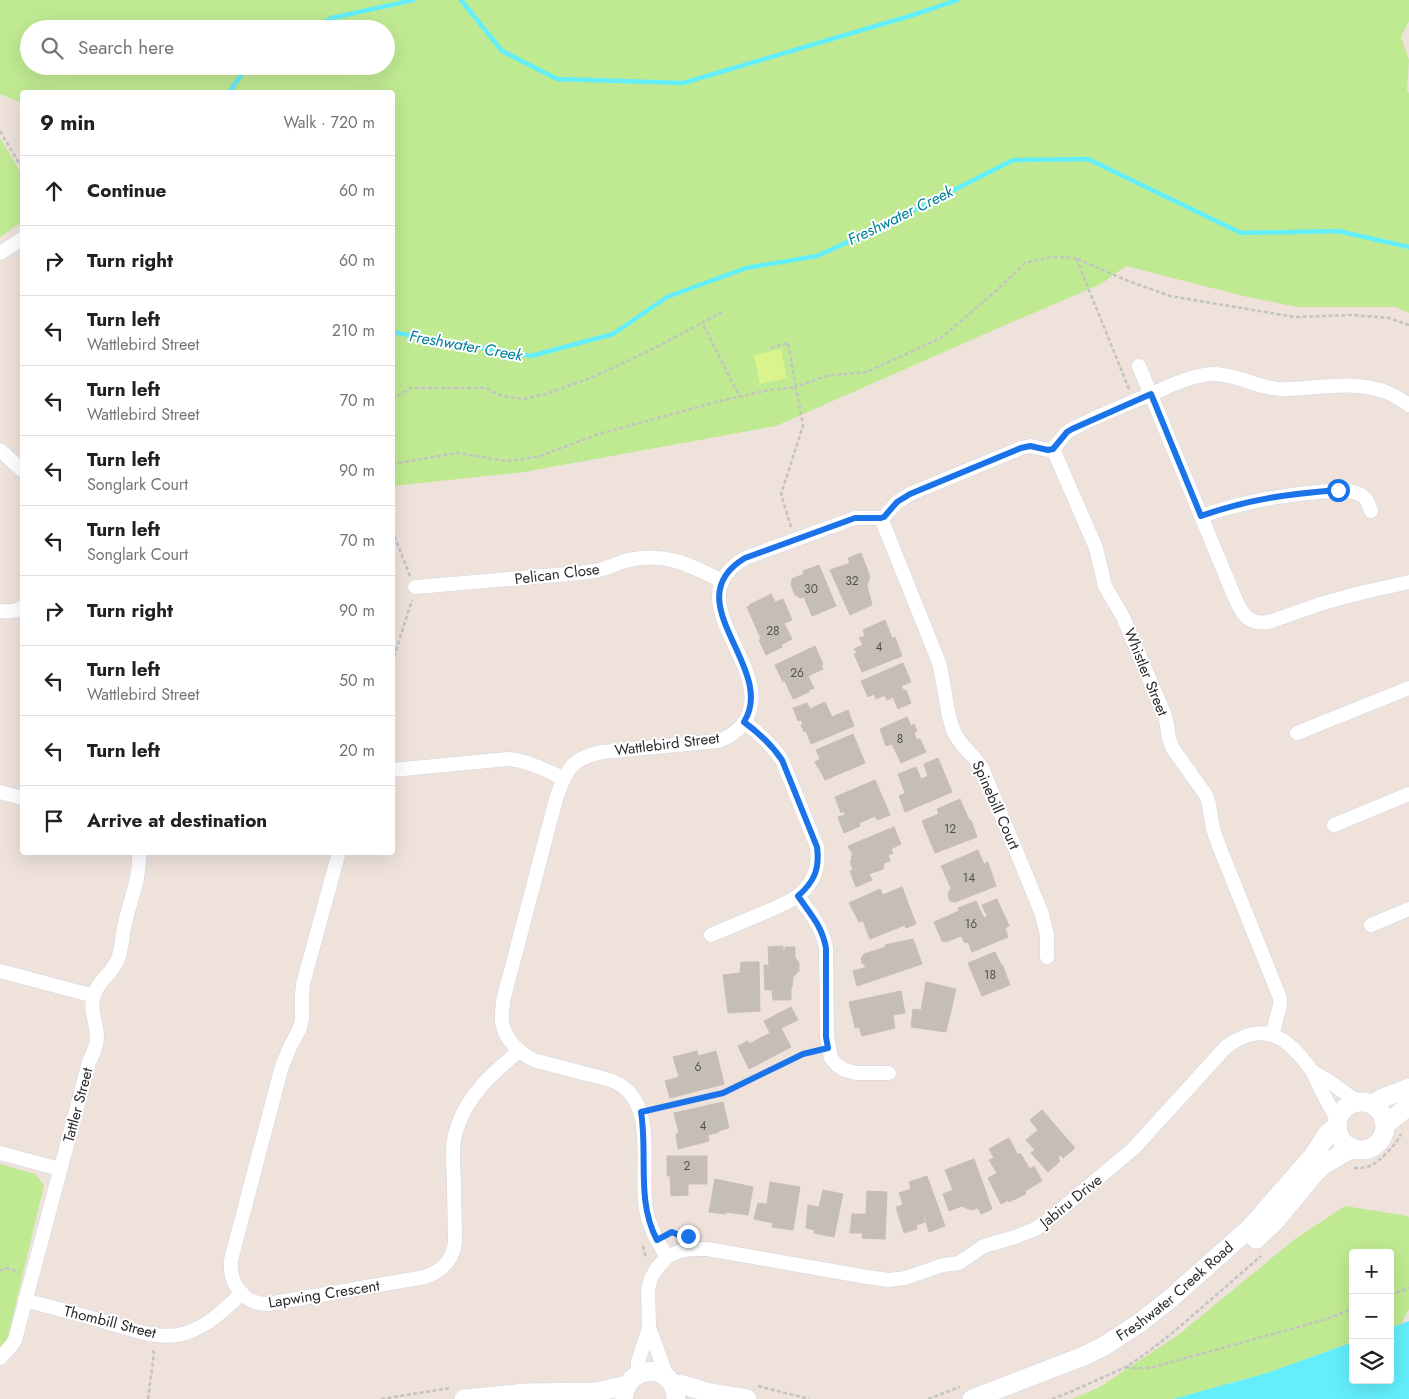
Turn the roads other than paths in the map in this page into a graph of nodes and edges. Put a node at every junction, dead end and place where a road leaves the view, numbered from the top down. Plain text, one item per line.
1 (20, 240) edge
2 (0, 253) edge
3 (1139, 366) dead end
4 (1151, 394) junction
5 (1409, 404) edge
6 (1053, 449) junction
7 (0, 450) edge
8 (20, 468) edge
9 (1371, 511) dead end
10 (1201, 516) junction
11 (881, 518) junction
12 (722, 582) junction
13 (1409, 582) edge
14 (415, 588) dead end
15 (20, 609) edge
16 (0, 611) edge
17 (1409, 688) edge
18 (744, 722) junction
19 (1297, 733) dead end
20 (395, 770) edge
21 (563, 778) junction
22 (0, 792) edge
23 (1409, 794) edge
24 (20, 797) edge
25 (1334, 825) dead end
26 (139, 855) edge
27 (338, 855) edge
28 (798, 896) junction
29 (1409, 909) edge
30 (1371, 924) dead end
31 (711, 935) dead end
32 (1047, 957) dead end
33 (0, 971) edge
34 (94, 996) junction
35 (1272, 1035) junction
36 (519, 1051) junction
37 (1313, 1072) junction
38 (889, 1073) dead end
39 (1409, 1088) edge
40 (1365, 1103) junction
41 (1409, 1106) edge
42 (1337, 1123) junction
43 (1385, 1125) junction
44 (1352, 1148) junction
45 (0, 1153) edge
46 (60, 1169) junction
47 (667, 1257) junction
48 (242, 1293) junction
49 (25, 1300) junction
50 (649, 1328) junction
51 (0, 1358) edge
52 (630, 1386) edge
53 (672, 1387) edge
54 (967, 1393) edge
55 (464, 1399) edge
56 (747, 1399) edge
57 (1007, 1399) edge

1 - 2 street
3 - 4 street
4 - 5 street
4 - 6 street
4 - 10 street
6 - 11 street
6 - 35 street, Whistler Street
7 - 8 street
9 - 10 street
10 - 13 street
11 - 12 street
11 - 32 street, Spinebill Court
12 - 14 street, Pelican Close
12 - 18 street
15 - 16 street
17 - 19 street
18 - 21 street, Wattlebird Street
18 - 28 street
20 - 21 street
21 - 36 street, Wattlebird Street
22 - 24 street
23 - 25 street
26 - 34 street
27 - 48 street
28 - 31 street
28 - 38 street
29 - 30 street
33 - 34 street
34 - 46 street, Tattler Street
35 - 37 street
35 - 47 street, Jabiru Drive
36 - 47 street, Wattlebird Street
36 - 48 street, Lapwing Crescent
37 - 40 street
37 - 42 street
39 - 40 main road
40 - 42 main road
40 - 43 main road
41 - 43 main road
42 - 44 main road
42 - 54 main road, Freshwater Creek Road
43 - 44 main road
44 - 57 main road, Freshwater Creek Road
45 - 46 street
46 - 49 street, Tattler Street
47 - 50 street
48 - 49 street, Thombill Street
49 - 51 street, Tattler Street
50 - 52 street
50 - 53 street
52 - 53 main road
52 - 55 main road
53 - 56 main road

